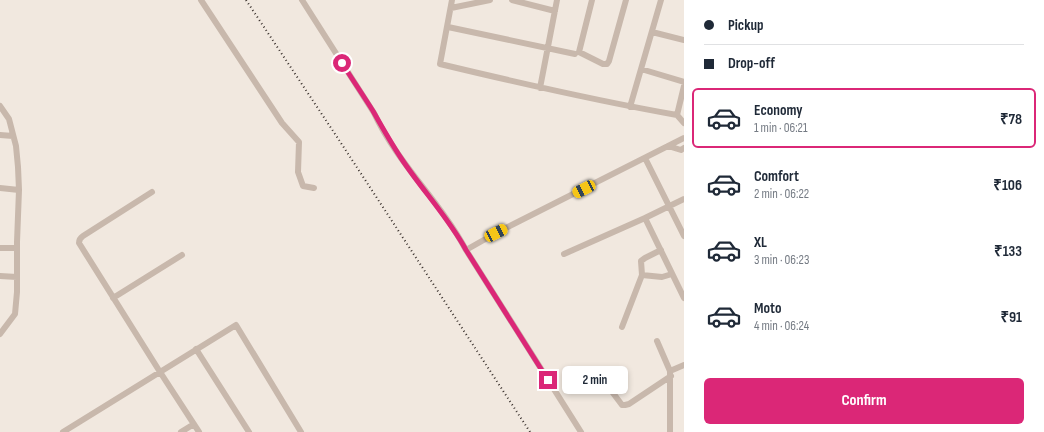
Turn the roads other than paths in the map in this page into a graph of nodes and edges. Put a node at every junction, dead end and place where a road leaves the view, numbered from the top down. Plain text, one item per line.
1 (201, 0) edge
2 (302, 0) edge
3 (452, 0) edge
4 (489, 0) edge
5 (512, 0) edge
6 (556, 0) edge
7 (592, 0) edge
8 (626, 0) edge
9 (661, 0) edge
10 (451, 8) junction
11 (554, 11) junction
12 (448, 27) junction
13 (652, 32) junction
14 (684, 40) edge
15 (547, 48) junction
16 (575, 54) dead end
17 (641, 69) junction
18 (684, 82) edge
19 (684, 86) edge
20 (540, 88) junction
21 (0, 106) edge
22 (630, 107) junction
23 (677, 115) junction
24 (684, 123) edge
25 (0, 135) edge
26 (13, 136) junction
27 (684, 138) edge
28 (668, 146) junction
29 (684, 148) edge
30 (645, 158) junction
31 (0, 188) edge
32 (314, 188) dead end
33 (19, 190) junction
34 (152, 192) dead end
35 (684, 199) edge
36 (669, 206) junction
37 (645, 218) junction
38 (684, 236) edge
39 (0, 248) edge
40 (17, 248) junction
41 (466, 250) junction
42 (660, 250) junction
43 (564, 254) dead end
44 (182, 255) dead end
45 (672, 274) junction
46 (642, 275) junction
47 (0, 276) edge
48 (17, 278) junction
49 (113, 298) junction
50 (684, 298) edge
51 (622, 327) dead end
52 (0, 334) edge
53 (657, 341) dead end
54 (196, 349) junction
55 (684, 365) edge
56 (160, 372) junction
57 (671, 374) junction
58 (613, 393) dead end
59 (194, 424) junction
60 (63, 432) edge
61 (181, 432) edge
62 (199, 432) edge
63 (249, 432) edge
64 (301, 432) edge
65 (581, 432) edge
66 (670, 432) edge

1 - 32 street
2 - 41 street
3 - 10 street
4 - 10 street
5 - 11 street
6 - 11 street
7 - 8 street
9 - 13 street
10 - 12 street
11 - 15 street
12 - 15 street
12 - 20 street
13 - 14 street
13 - 17 street
15 - 16 street
15 - 20 street
17 - 18 street
17 - 22 street
19 - 23 street
20 - 22 street
21 - 26 street
22 - 23 street
23 - 24 street
25 - 26 street
26 - 33 street
27 - 28 street
28 - 29 street
28 - 30 street
30 - 36 street
30 - 41 street
31 - 33 street
33 - 40 street
34 - 49 street
35 - 36 street
36 - 37 street
36 - 38 street
37 - 42 street
37 - 43 street
39 - 40 street
40 - 48 street
41 - 65 street
42 - 45 street
42 - 46 street
44 - 49 street
45 - 46 street
45 - 50 street
46 - 51 street
47 - 48 street
48 - 52 street
49 - 56 street
53 - 57 street
54 - 56 street
54 - 63 street
54 - 64 street
55 - 57 street
56 - 59 street
56 - 60 street
57 - 58 street
57 - 66 street
59 - 61 street
59 - 62 street

